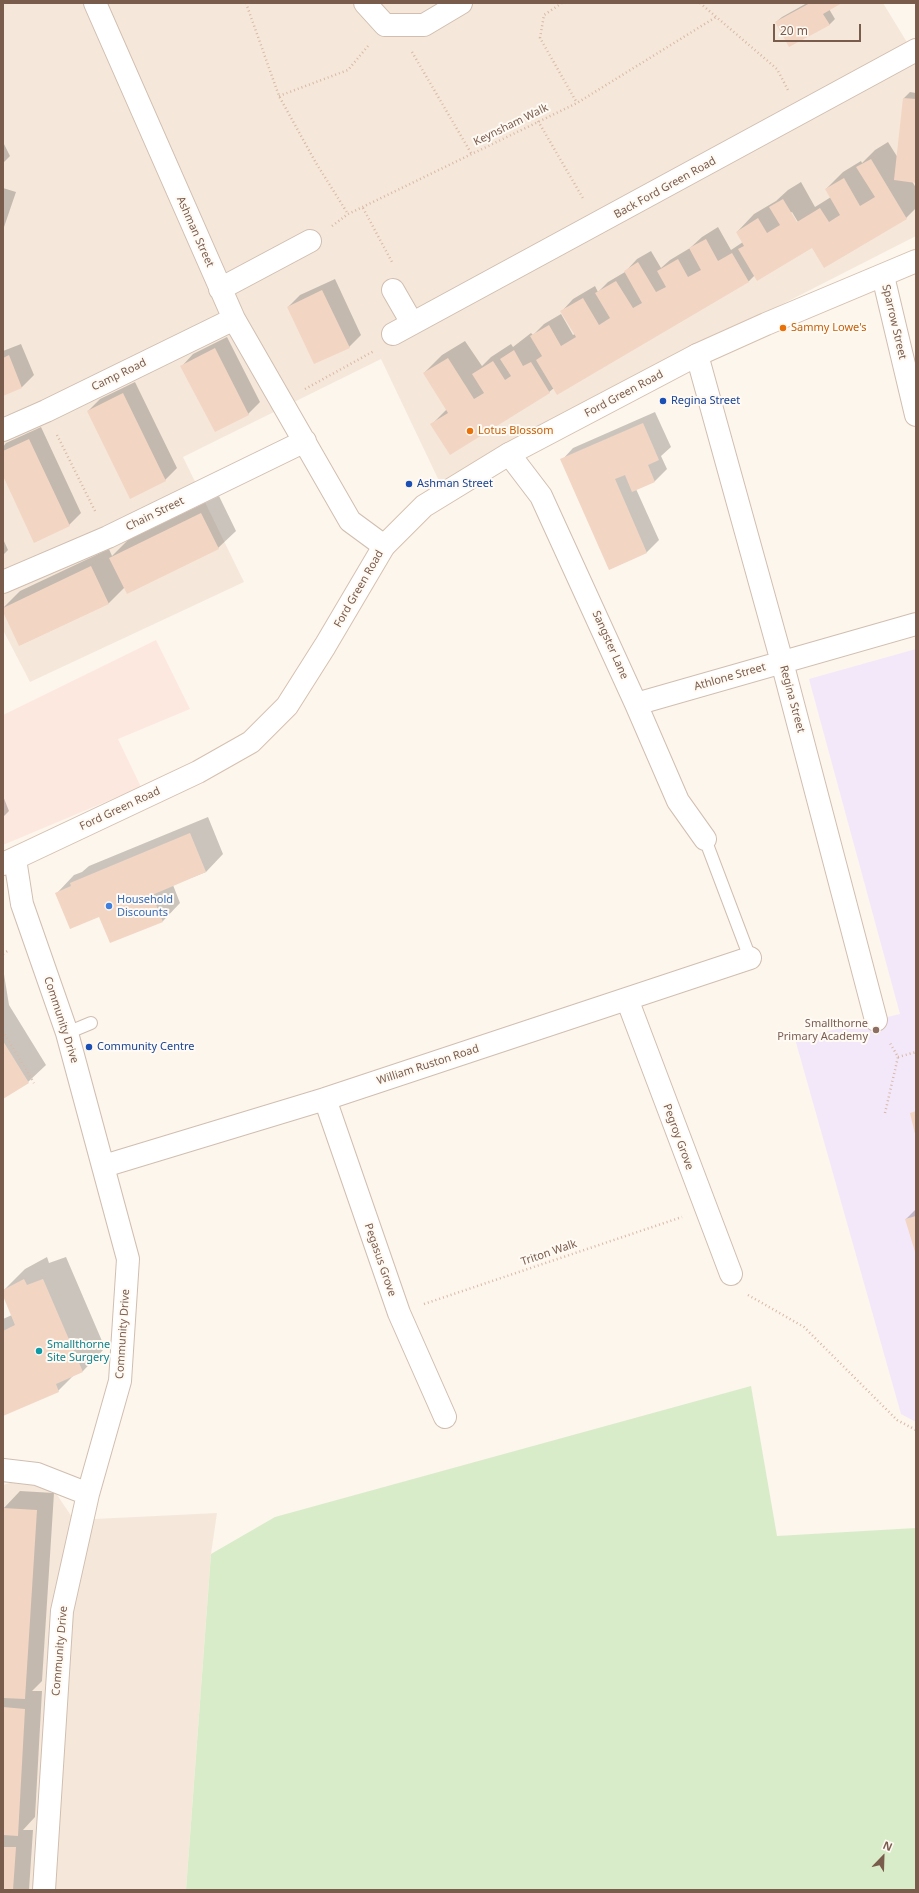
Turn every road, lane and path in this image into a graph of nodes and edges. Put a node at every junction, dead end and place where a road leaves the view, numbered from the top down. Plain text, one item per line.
1 (95, 3) edge
2 (246, 3) edge
3 (365, 3) edge
4 (461, 3) edge
5 (562, 3) edge
6 (700, 3) edge
7 (716, 17) junction
8 (391, 25) junction
9 (916, 50) edge
10 (279, 96) junction
11 (577, 103) junction
12 (800, 114) junction
13 (538, 121) junction
14 (471, 154) junction
15 (363, 208) junction
16 (348, 214) junction
17 (598, 224) junction
18 (310, 241) joint
19 (916, 261) edge
20 (883, 276) junction
21 (220, 289) junction
22 (392, 290) joint
23 (234, 319) junction
24 (412, 323) junction
25 (393, 334) joint
26 (697, 355) junction
27 (281, 401) junction
28 (46, 411) junction
29 (916, 415) edge
30 (3, 430) edge
31 (305, 441) junction
32 (510, 454) junction
33 (108, 537) junction
34 (384, 546) junction
35 (3, 582) edge
36 (916, 624) edge
37 (782, 662) junction
38 (636, 704) junction
39 (705, 839) joint
40 (9, 862) edge
41 (750, 958) joint
42 (627, 999) junction
43 (876, 1020) joint
44 (91, 1023) dead end
45 (3, 1031) edge
46 (67, 1033) junction
47 (916, 1052) edge
48 (898, 1057) junction
49 (34, 1083) dead end
50 (325, 1099) junction
51 (885, 1113) dead end
52 (104, 1166) junction
53 (705, 1209) junction
54 (731, 1274) joint
55 (398, 1313) junction
56 (445, 1417) dead end
57 (916, 1430) edge
58 (3, 1470) edge
59 (88, 1494) junction
60 (44, 1890) edge

1 - 21 street, Ashman Street
2 - 10 path
3 - 8 street
4 - 8 street
5 - 11 path
6 - 7 path
7 - 11 path, Keynsham Walk
7 - 12 path
8 - 10 path
8 - 14 path
9 - 12 street, Back Ford Green Road
10 - 16 path
11 - 13 path, Keynsham Walk
12 - 17 street, Back Ford Green Road
13 - 14 path, Keynsham Walk
13 - 17 path
14 - 15 path, Keynsham Walk
15 - 16 path, Keynsham Walk
15 - 22 path
16 - 18 path, Keynsham Walk
17 - 24 street, Back Ford Green Road
18 - 21 street
19 - 20 street, Ford Green Road
20 - 26 street, Ford Green Road
20 - 29 street, Sparrow Street
21 - 23 street, Ashman Street
22 - 24 street
23 - 27 street, Ashman Street
23 - 28 street, Camp Road
24 - 25 street, Back Ford Green Road
25 - 27 path
26 - 32 street, Ford Green Road
26 - 37 street, Regina Street
27 - 31 street, Ashman Street
28 - 30 street, Camp Road
28 - 33 path
31 - 33 street, Chain Street
31 - 34 street, Ashman Street
32 - 34 street, Ford Green Road
32 - 38 street, Sangster Lane
33 - 35 street, Chain Street
34 - 40 street, Ford Green Road
36 - 37 street, Athlone Street
37 - 38 street, Athlone Street
37 - 43 street, Regina Street
38 - 39 street, Sangster Lane
39 - 41 lane
40 - 46 street, Community Drive
41 - 42 street, William Ruston Road
42 - 50 street, William Ruston Road
42 - 53 street, Pegroy Grove
43 - 48 path
44 - 46 lane
45 - 49 path
46 - 52 street, Community Drive
47 - 48 path
48 - 51 path
50 - 52 street, William Ruston Road
50 - 55 street, Pegasus Grove
52 - 59 street, Community Drive
53 - 54 street, Pegroy Grove
53 - 55 path, Triton Walk
54 - 57 path
55 - 56 street, Pegasus Grove
58 - 59 street
59 - 60 street, Community Drive

